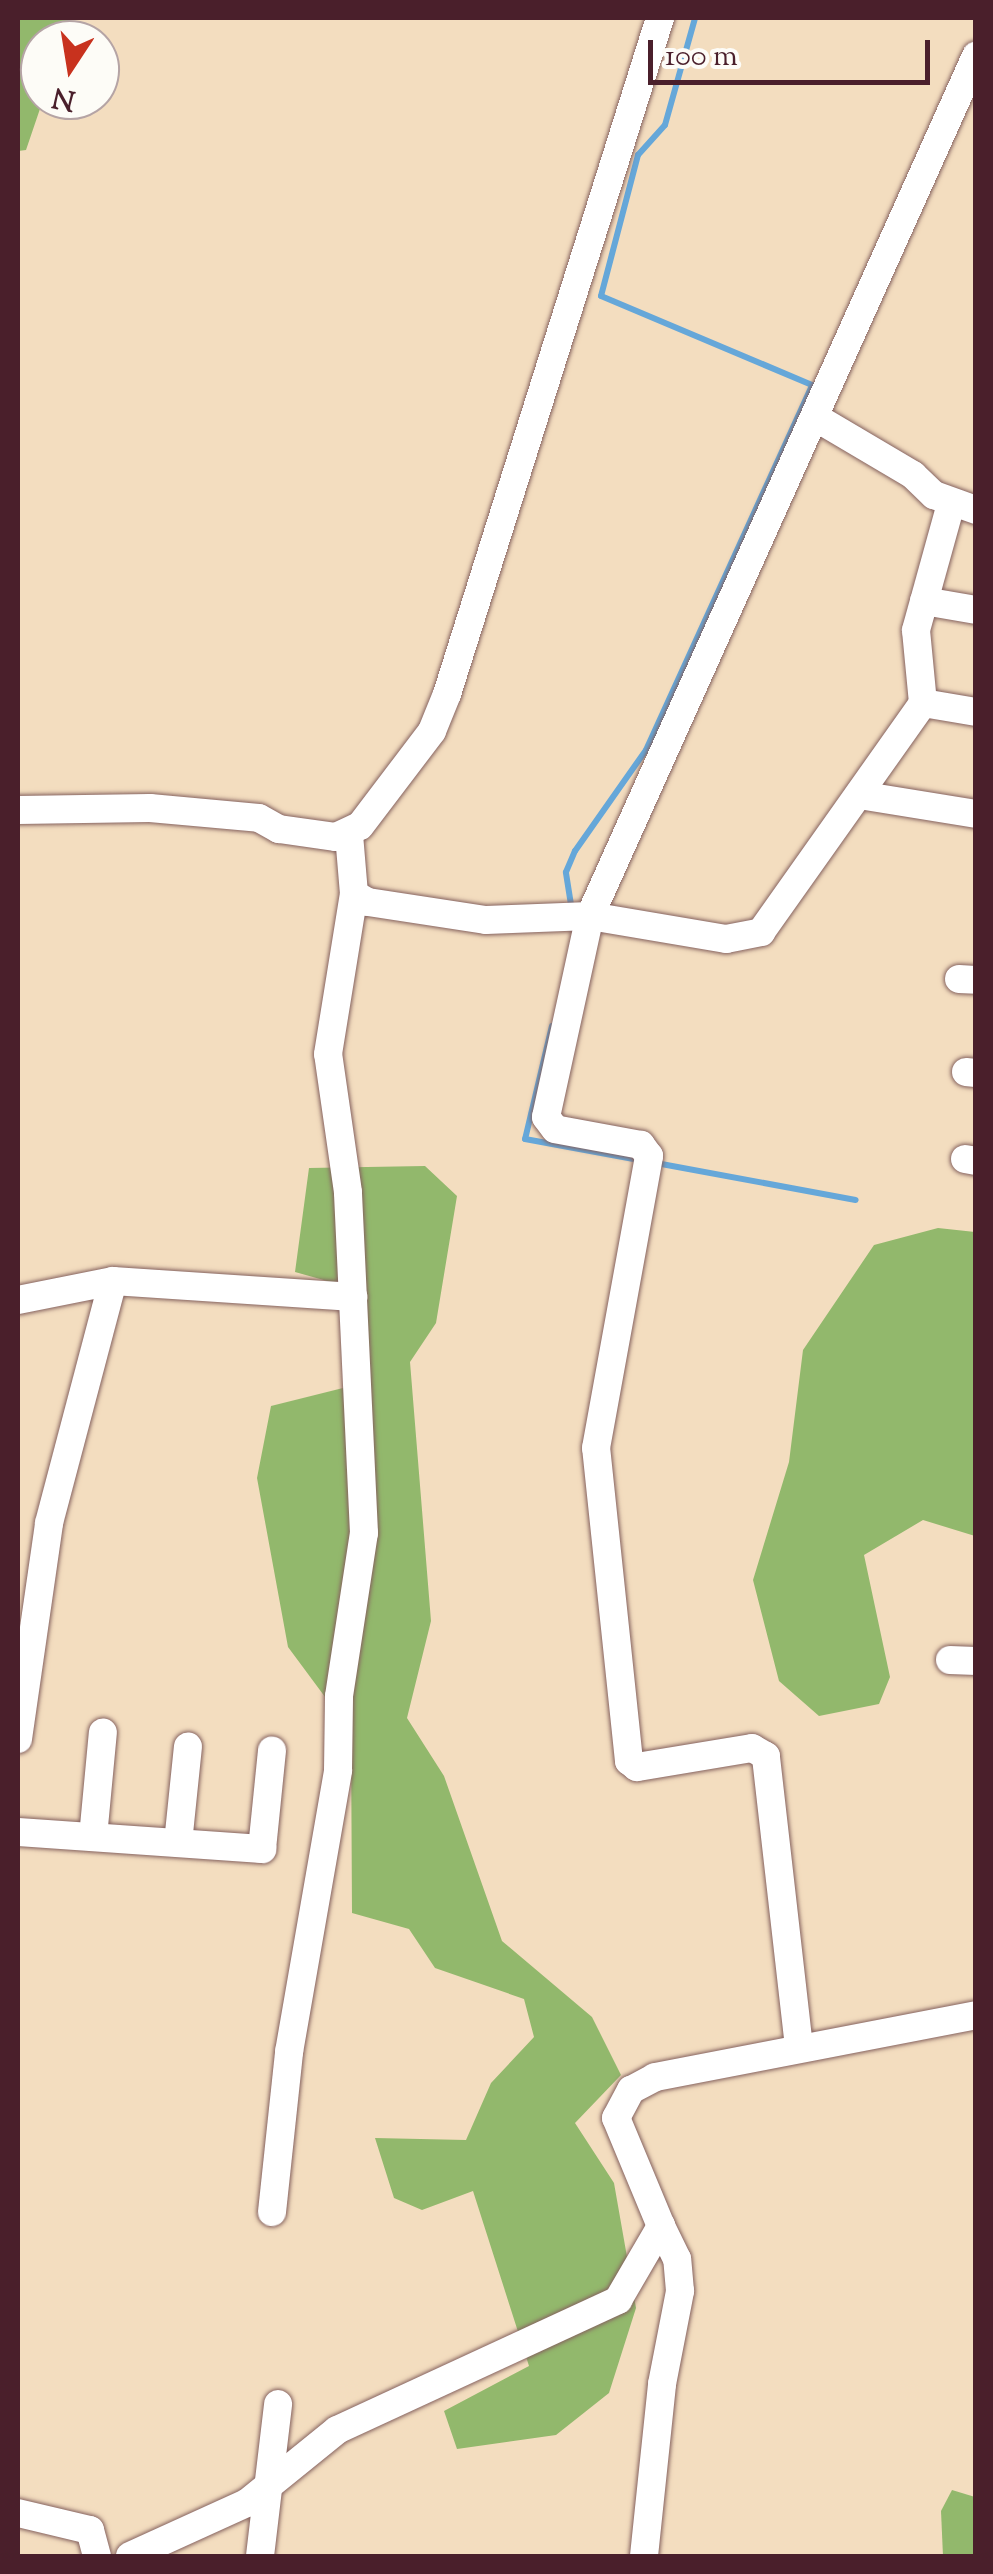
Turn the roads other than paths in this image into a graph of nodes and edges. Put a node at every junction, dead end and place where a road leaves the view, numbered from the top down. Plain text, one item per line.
1 (660, 18) edge
2 (976, 56) edge
3 (815, 417) junction
4 (963, 507) edge
5 (924, 601) junction
6 (976, 610) edge
7 (922, 703) junction
8 (976, 712) edge
9 (859, 795) junction
10 (18, 810) edge
11 (976, 814) edge
12 (349, 835) junction
13 (354, 894) junction
14 (590, 916) junction
15 (113, 1281) junction
16 (354, 1297) junction
17 (18, 1300) edge
18 (104, 1732) dead end
19 (18, 1738) edge
20 (188, 1747) dead end
21 (272, 1752) dead end
22 (18, 1832) edge
23 (93, 1837) junction
24 (178, 1843) junction
25 (976, 2016) edge
26 (799, 2047) junction
27 (272, 2212) dead end
28 (661, 2226) junction
29 (278, 2404) dead end
30 (268, 2483) junction
31 (18, 2513) edge
32 (97, 2556) edge
33 (130, 2556) edge
34 (260, 2556) edge
35 (644, 2556) edge

1 - 12 street
2 - 3 street
3 - 4 street
3 - 14 street
4 - 5 street
5 - 6 street
5 - 7 street
7 - 8 street
7 - 9 street
9 - 11 street
9 - 14 street
10 - 12 street
12 - 13 street
13 - 14 street
13 - 16 street
14 - 26 street
15 - 16 street
15 - 17 street
15 - 19 street
16 - 27 street
18 - 23 street
20 - 24 street
21 - 24 street
22 - 23 street
23 - 24 street
25 - 26 street
26 - 28 street
28 - 30 street
28 - 35 street
29 - 30 street
30 - 33 street
30 - 34 street
31 - 32 street

